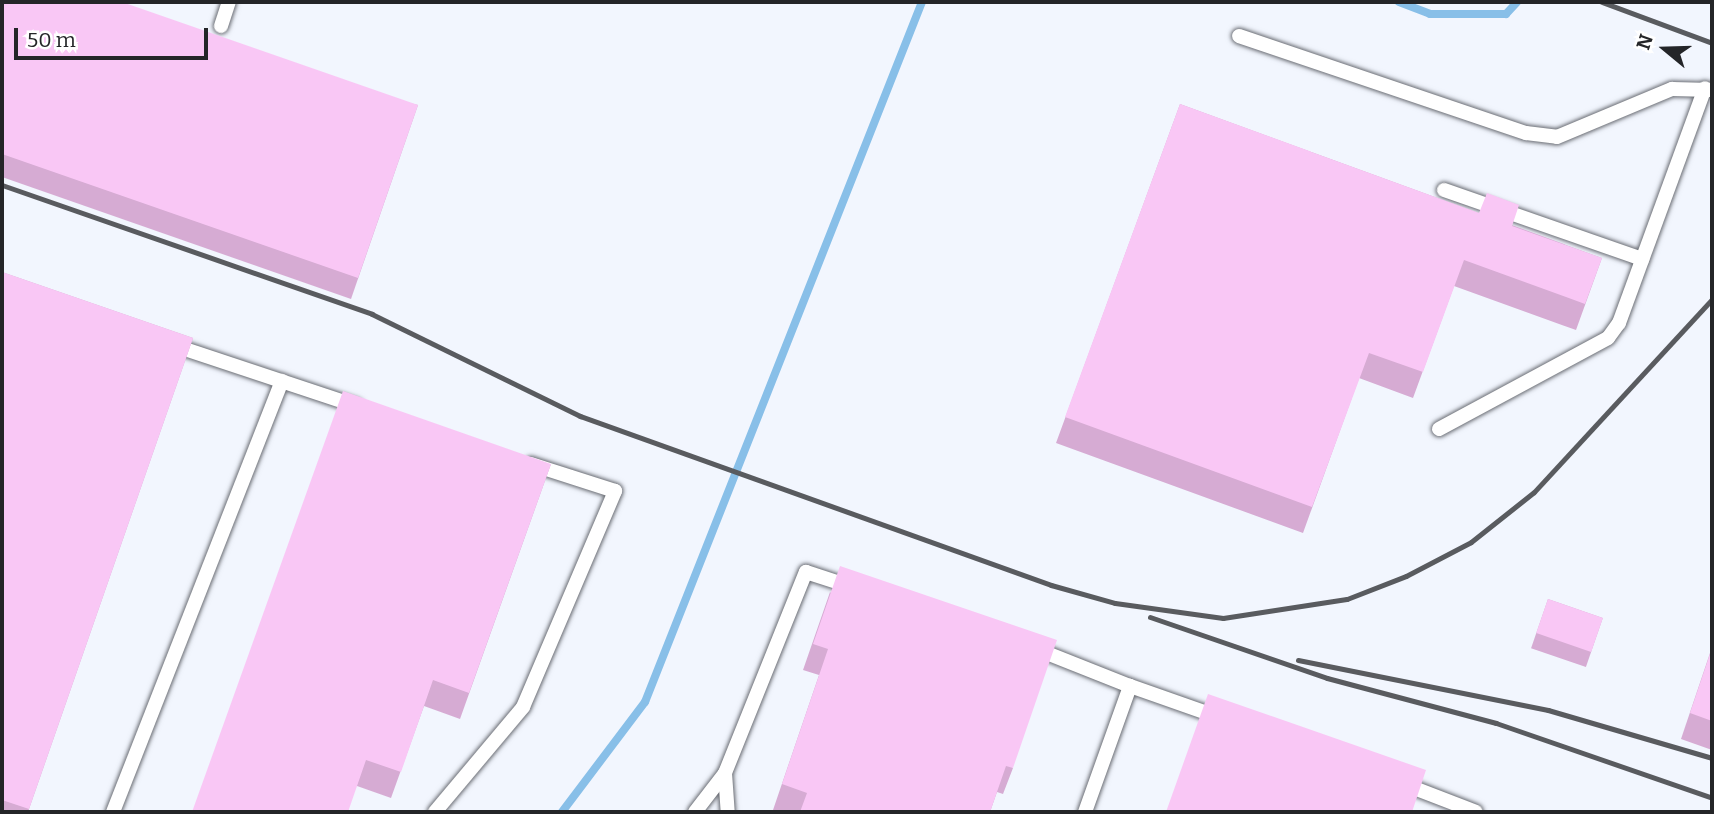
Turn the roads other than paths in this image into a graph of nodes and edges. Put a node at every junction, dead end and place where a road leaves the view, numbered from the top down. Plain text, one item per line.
1 (229, 2) edge
2 (221, 26) dead end
3 (1239, 36) dead end
4 (1708, 89) edge
5 (1444, 190) dead end
6 (1642, 259) junction
7 (155, 339) edge
8 (282, 381) junction
9 (372, 411) edge
10 (1438, 429) dead end
11 (512, 457) edge
12 (870, 594) edge
13 (1024, 645) edge
14 (1130, 686) junction
15 (1233, 723) edge
16 (725, 773) junction
17 (1387, 778) edge
18 (1479, 811) edge
19 (113, 812) edge
20 (435, 812) edge
21 (695, 812) edge
22 (728, 812) edge
23 (1085, 812) edge

1 - 2 lane
3 - 4 lane
4 - 6 lane
5 - 6 lane
6 - 10 lane
7 - 8 lane
8 - 9 lane
8 - 19 lane
11 - 20 lane
12 - 16 lane
13 - 14 lane
14 - 15 lane
14 - 23 lane
16 - 21 lane
16 - 22 lane
17 - 18 lane

